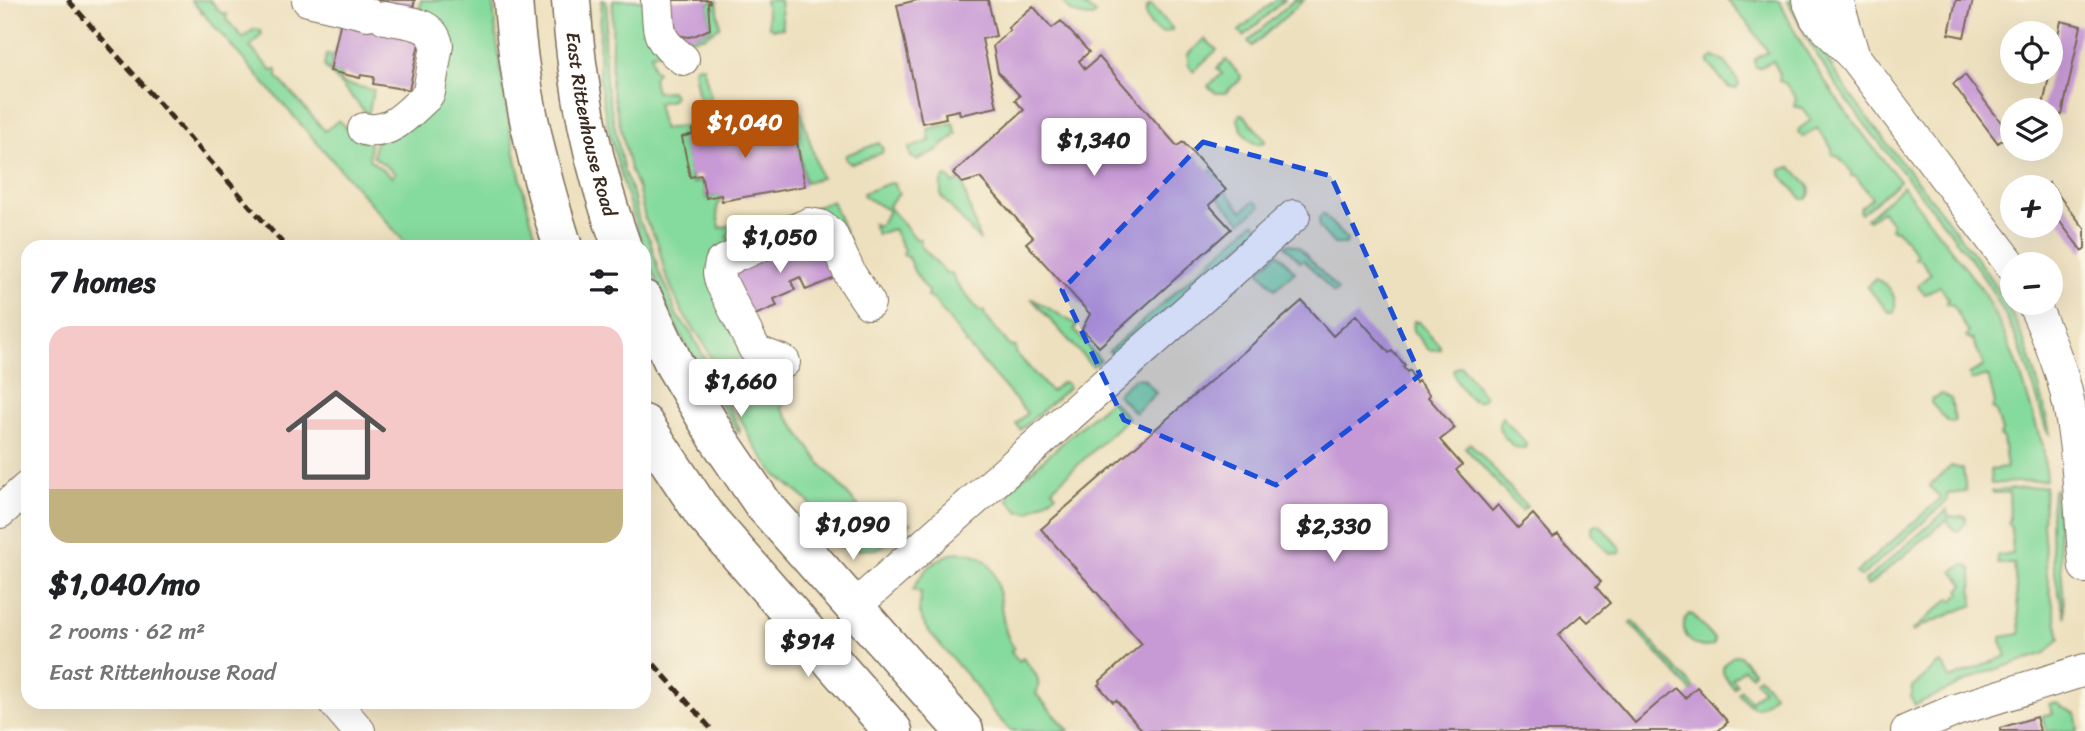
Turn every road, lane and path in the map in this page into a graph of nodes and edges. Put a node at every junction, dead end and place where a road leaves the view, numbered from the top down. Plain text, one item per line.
1 (307, 0) edge
2 (513, 0) edge
3 (545, 0) edge
4 (571, 0) edge
5 (657, 0) edge
6 (1808, 0) edge
7 (1837, 0) edge
8 (1855, 58) junction
9 (683, 59) dead end
10 (580, 82) junction
11 (364, 129) dead end
12 (1294, 216) dead end
13 (561, 240) edge
14 (620, 240) edge
15 (2001, 252) edge
16 (869, 303) dead end
17 (651, 315) edge
18 (2039, 315) edge
19 (784, 362) dead end
20 (651, 435) edge
21 (677, 474) junction
22 (21, 493) edge
23 (0, 512) edge
24 (2085, 567) edge
25 (854, 607) junction
26 (2085, 670) edge
27 (340, 709) edge
28 (359, 731) edge
29 (893, 731) edge
30 (964, 731) edge
31 (1907, 731) edge

1 - 11 street
2 - 13 main road
3 - 10 main road
4 - 10 main road, East Rittenhouse Road
5 - 9 street
6 - 8 street
7 - 8 street
8 - 15 street
10 - 14 main road, East Rittenhouse Road
12 - 25 street
16 - 19 street
17 - 25 main road
18 - 24 street
20 - 21 main road
21 - 25 main road
21 - 29 main road
22 - 23 street
25 - 30 main road
26 - 31 street
27 - 28 street

